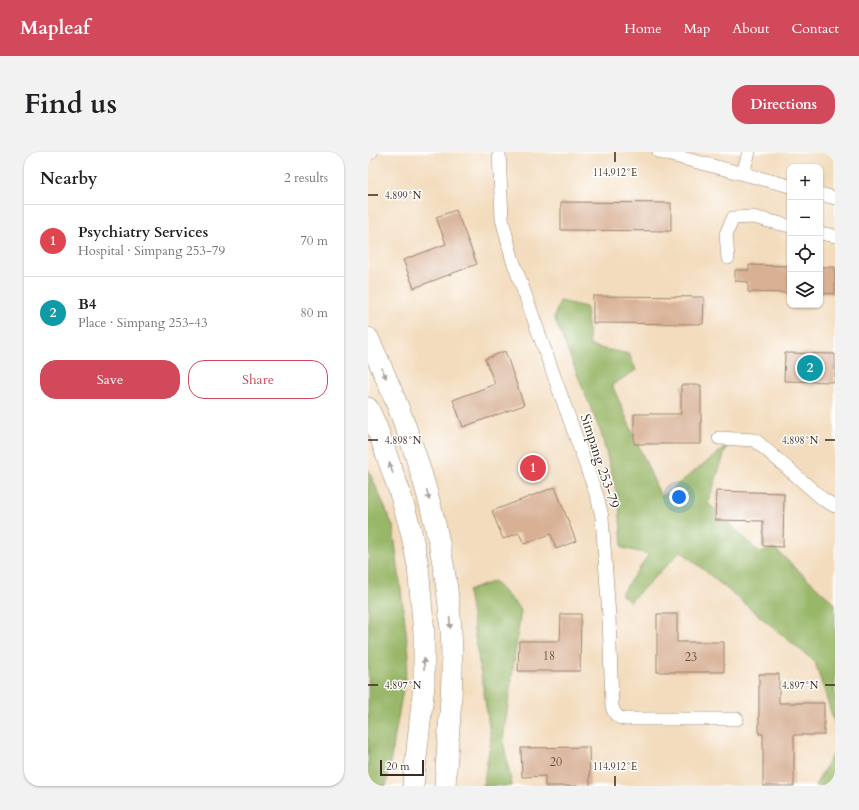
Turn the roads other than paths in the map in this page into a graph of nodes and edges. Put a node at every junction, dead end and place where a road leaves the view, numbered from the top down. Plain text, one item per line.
1 (371, 152) edge
2 (498, 152) edge
3 (659, 152) edge
4 (749, 152) edge
5 (368, 154) edge
6 (742, 173) junction
7 (787, 185) edge
8 (823, 195) edge
9 (835, 198) edge
10 (787, 225) edge
11 (823, 234) edge
12 (835, 236) edge
13 (728, 258) dead end
14 (368, 338) edge
15 (368, 408) edge
16 (719, 438) dead end
17 (835, 506) edge
18 (452, 674) junction
19 (424, 685) junction
20 (737, 719) dead end
21 (402, 786) edge
22 (413, 786) edge
23 (445, 786) edge
24 (458, 786) edge

1 - 5 street
2 - 20 street, Simpang 253-79
3 - 6 street
4 - 6 street
6 - 7 street
8 - 9 street
10 - 13 street
11 - 12 street
14 -> 18 main road
19 -> 15 main road
16 - 17 street
18 - 23 main road
18 - 24 main road
19 - 21 main road
19 - 22 main road

